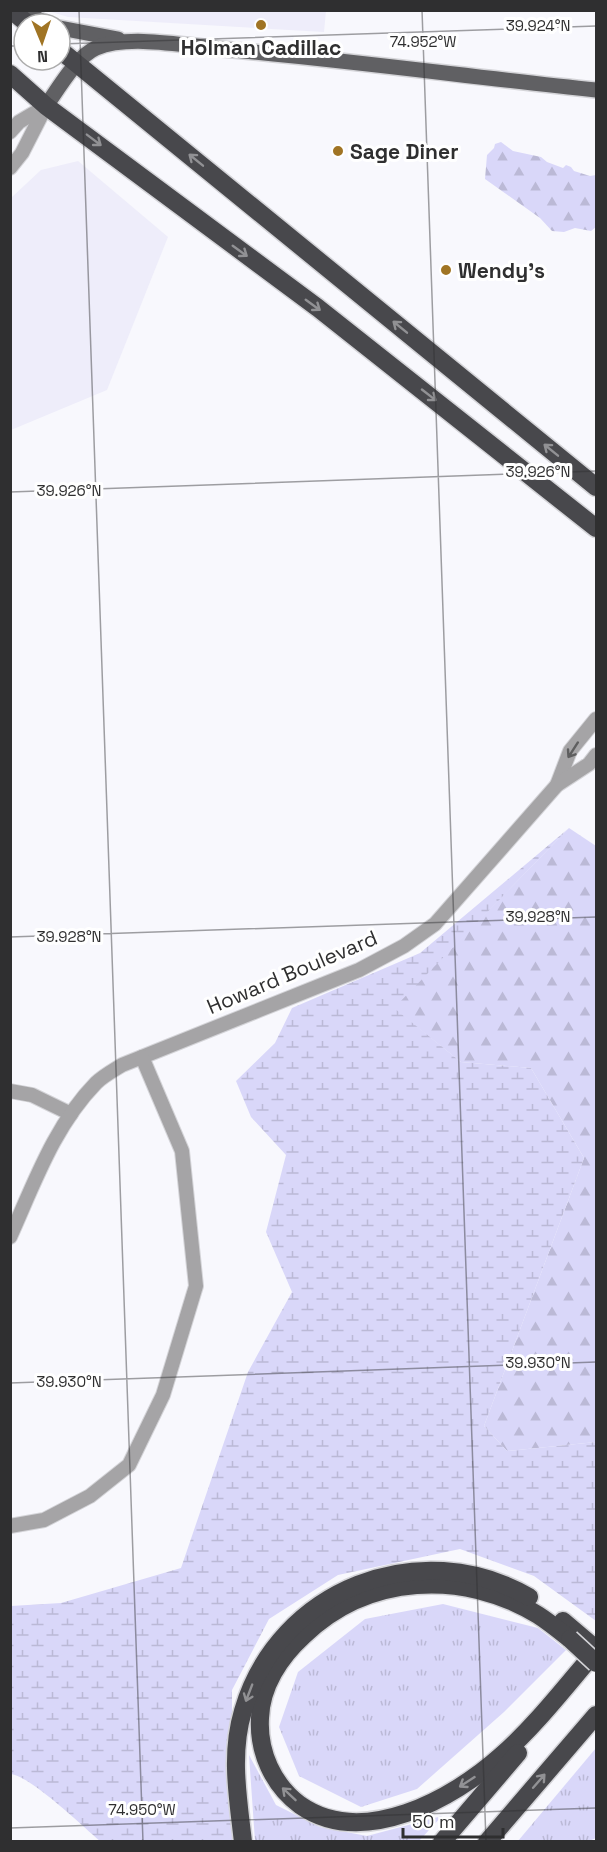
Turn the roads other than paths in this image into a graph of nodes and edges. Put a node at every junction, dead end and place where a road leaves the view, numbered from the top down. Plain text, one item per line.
1 (72, 32) edge
2 (136, 41) junction
3 (72, 60) edge
4 (77, 64) junction
5 (10, 74) edge
6 (597, 90) edge
7 (46, 106) junction
8 (10, 132) edge
9 (10, 168) edge
10 (597, 486) edge
11 (597, 528) edge
12 (597, 719) edge
13 (597, 755) edge
14 (557, 785) junction
15 (142, 1056) junction
16 (10, 1091) edge
17 (71, 1114) junction
18 (10, 1237) edge
19 (10, 1526) edge
20 (573, 1635) junction
21 (597, 1650) edge
22 (597, 1663) edge
23 (597, 1715) edge
24 (243, 1842) edge
25 (442, 1842) edge
26 (487, 1842) edge

1 - 2 main road
2 - 4 main road
2 - 6 main road
3 - 4 highway
4 - 7 main road
10 -> 4 highway
5 - 7 highway
7 - 8 street
7 - 9 street
7 -> 11 highway
12 -> 14 street, Howard Boulevard
13 - 14 street, Howard Boulevard
14 - 15 street, Howard Boulevard
15 - 17 street, Howard Boulevard
15 - 19 street
16 - 17 street
17 - 18 street, Howard Boulevard
20 - 21 highway
21 -> 20 highway
20 - 22 highway, bridge
20 -> 24 highway
22 - 25 highway
26 -> 23 highway

